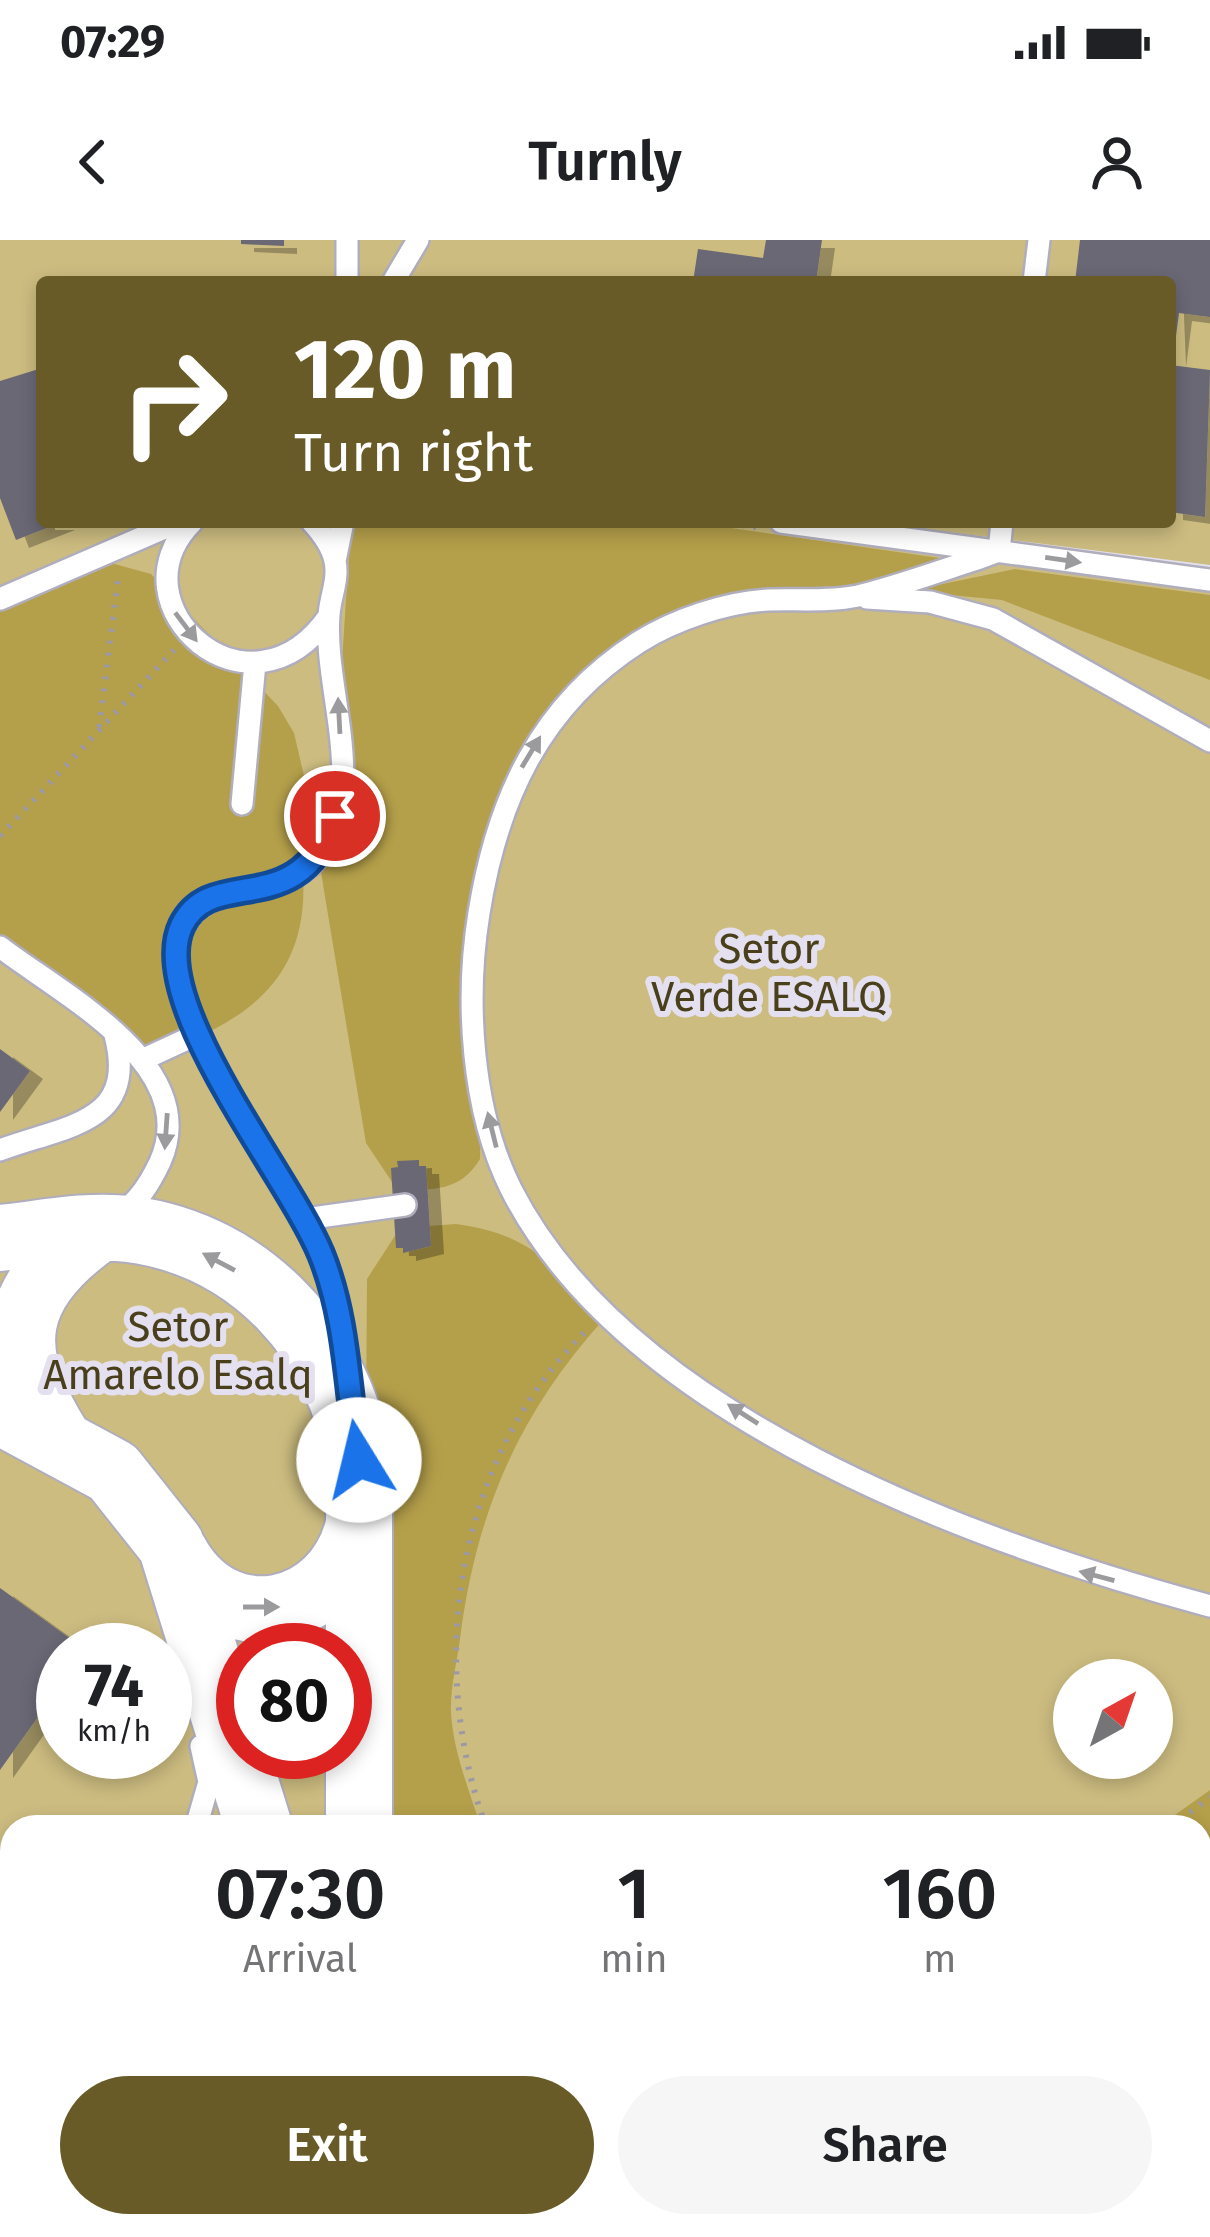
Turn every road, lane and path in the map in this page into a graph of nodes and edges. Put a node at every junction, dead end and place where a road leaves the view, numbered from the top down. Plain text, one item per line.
1 (347, 240) edge
2 (418, 240) edge
3 (1039, 240) edge
4 (346, 276) edge
5 (397, 276) edge
6 (1035, 276) edge
7 (165, 528) edge
8 (188, 528) edge
9 (316, 528) edge
10 (342, 528) edge
11 (826, 528) edge
12 (1002, 528) edge
13 (122, 547) junction
14 (999, 551) junction
15 (335, 561) junction
16 (1210, 580) edge
17 (854, 597) junction
18 (0, 598) edge
19 (329, 616) junction
20 (188, 635) junction
21 (255, 663) junction
22 (99, 730) junction
23 (1210, 741) edge
24 (242, 804) dead end
25 (0, 836) edge
26 (0, 947) edge
27 (198, 1034) junction
28 (115, 1035) junction
29 (144, 1059) junction
30 (0, 1150) edge
31 (404, 1205) dead end
32 (305, 1219) junction
33 (98, 1229) junction
34 (0, 1238) edge
35 (603, 1313) junction
36 (0, 1411) edge
37 (351, 1411) junction
38 (58, 1439) junction
39 (359, 1520) junction
40 (171, 1545) junction
41 (1210, 1606) edge
42 (195, 1724) dead end
43 (199, 1815) edge
44 (255, 1815) edge
45 (359, 1815) edge
46 (483, 1815) edge

1 - 4 lane
2 - 5 lane
3 - 6 lane
7 - 13 lane
8 -> 20 lane
9 - 15 lane
10 - 15 lane
11 - 14 lane
12 - 14 lane
13 - 18 lane
13 - 22 path
14 -> 16 lane
14 - 17 lane
15 - 19 lane
17 - 23 lane
35 -> 17 lane
19 - 21 lane
27 -> 19 lane
20 - 21 lane
20 - 22 path
21 - 24 lane
22 - 25 path
26 - 28 lane
27 - 29 lane
27 - 32 lane
28 - 29 lane
28 - 30 lane
29 -> 33 lane
31 - 32 lane
32 - 37 lane
33 - 34 highway
37 -> 33 highway
33 - 38 highway
41 -> 35 lane
35 - 46 path
36 - 38 highway
37 - 39 highway
38 - 40 highway
40 -> 39 highway
39 - 45 highway
40 - 44 highway
42 - 43 lane

